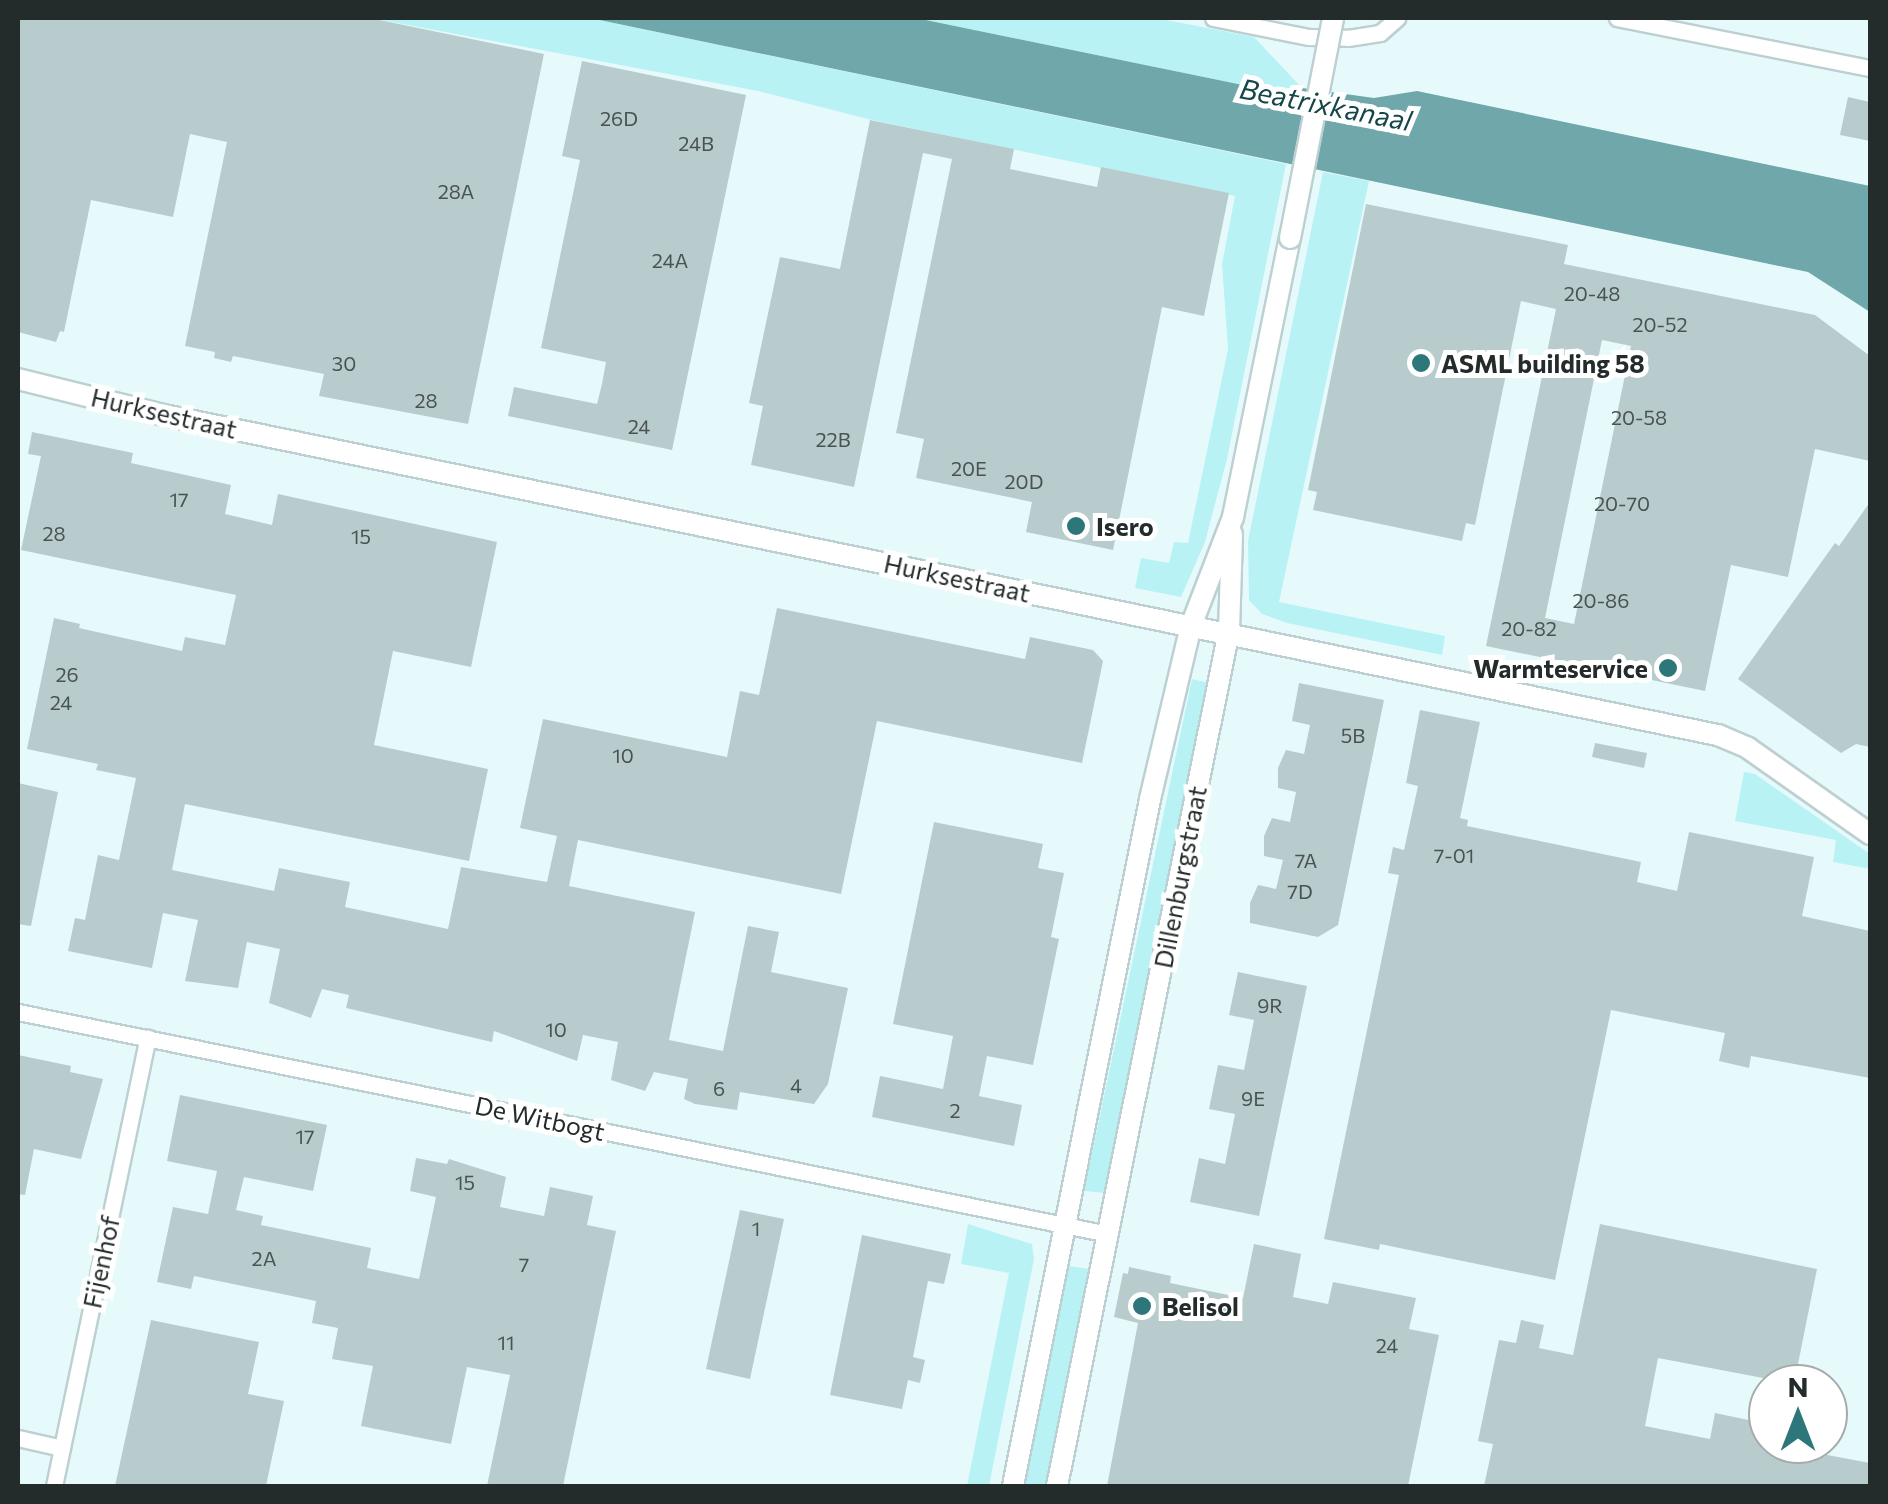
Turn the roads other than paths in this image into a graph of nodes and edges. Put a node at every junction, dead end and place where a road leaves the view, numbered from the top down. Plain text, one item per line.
1 (1213, 18) edge
2 (1333, 18) edge
3 (1397, 18) edge
4 (1617, 18) edge
5 (1276, 24) edge
6 (1870, 68) edge
7 (18, 379) edge
8 (1233, 518) junction
9 (1192, 626) junction
10 (1229, 632) junction
11 (1870, 834) edge
12 (18, 1012) edge
13 (148, 1038) junction
14 (1062, 1225) junction
15 (1108, 1234) junction
16 (18, 1438) edge
17 (62, 1448) junction
18 (54, 1486) edge
19 (1013, 1486) edge
20 (1057, 1486) edge

1 - 5 street
2 - 8 street, Dillenburgstraat, bridge
3 - 5 street
4 - 6 street
7 - 9 street, Hurksestraat
8 - 9 street, Dillenburgstraat
8 - 10 street, Dillenburgstraat
9 - 10 street, Hurksestraat
9 - 14 street, Dillenburgstraat
10 - 11 street, Hurksestraat
10 - 15 street, Dillenburgstraat
12 - 13 street, De Witbogt
13 - 14 street, De Witbogt
13 - 17 street, Fijenhof
14 - 15 street
14 - 19 street, Dillenburgstraat
15 - 20 street, Dillenburgstraat
16 - 17 street
17 - 18 street, Fijenhof

